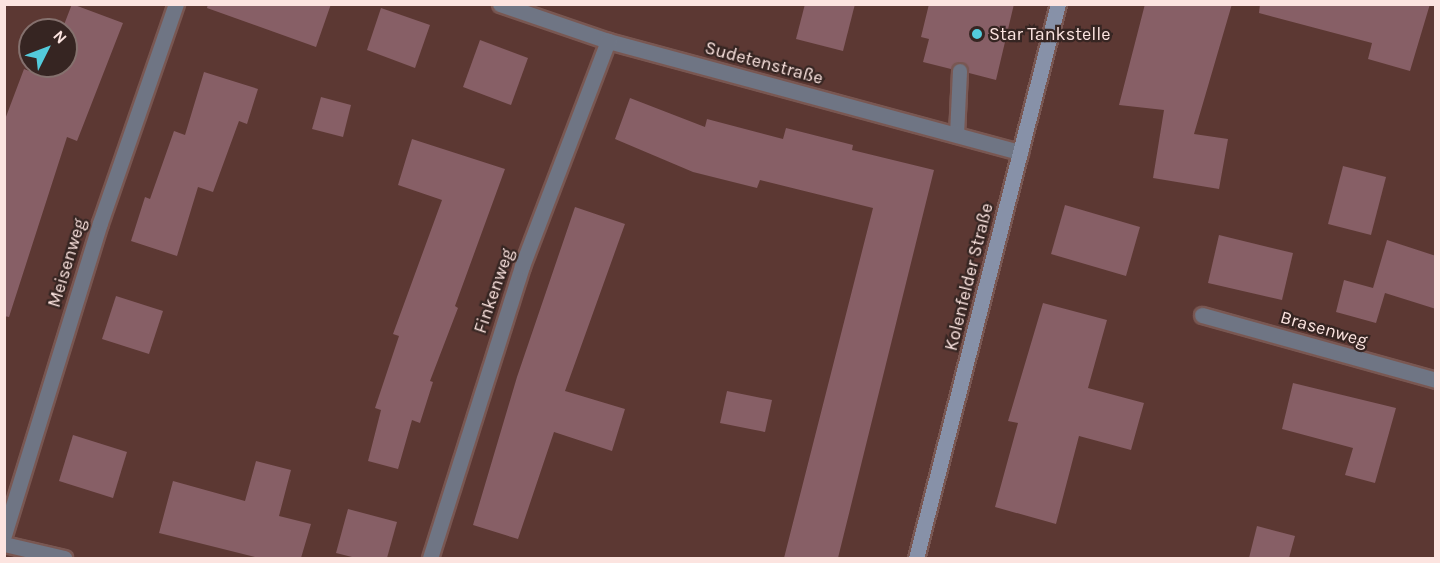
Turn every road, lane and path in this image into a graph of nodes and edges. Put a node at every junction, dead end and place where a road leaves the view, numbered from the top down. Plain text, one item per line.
1 (176, 4) edge
2 (500, 4) edge
3 (1058, 4) edge
4 (608, 41) junction
5 (960, 71) dead end
6 (957, 135) junction
7 (1020, 152) junction
8 (1202, 315) dead end
9 (1436, 380) edge
10 (4, 535) edge
11 (4, 544) edge
12 (64, 558) edge
13 (430, 558) edge
14 (916, 558) edge

1 - 10 street, Meisenweg
2 - 4 street, Sudetenstraße
3 - 7 main road, Kolenfelder Straße
4 - 6 street, Sudetenstraße
4 - 13 street, Finkenweg
5 - 6 lane
6 - 7 street, Sudetenstraße
7 - 14 main road, Kolenfelder Straße
8 - 9 street, Brasenweg
11 - 12 street

